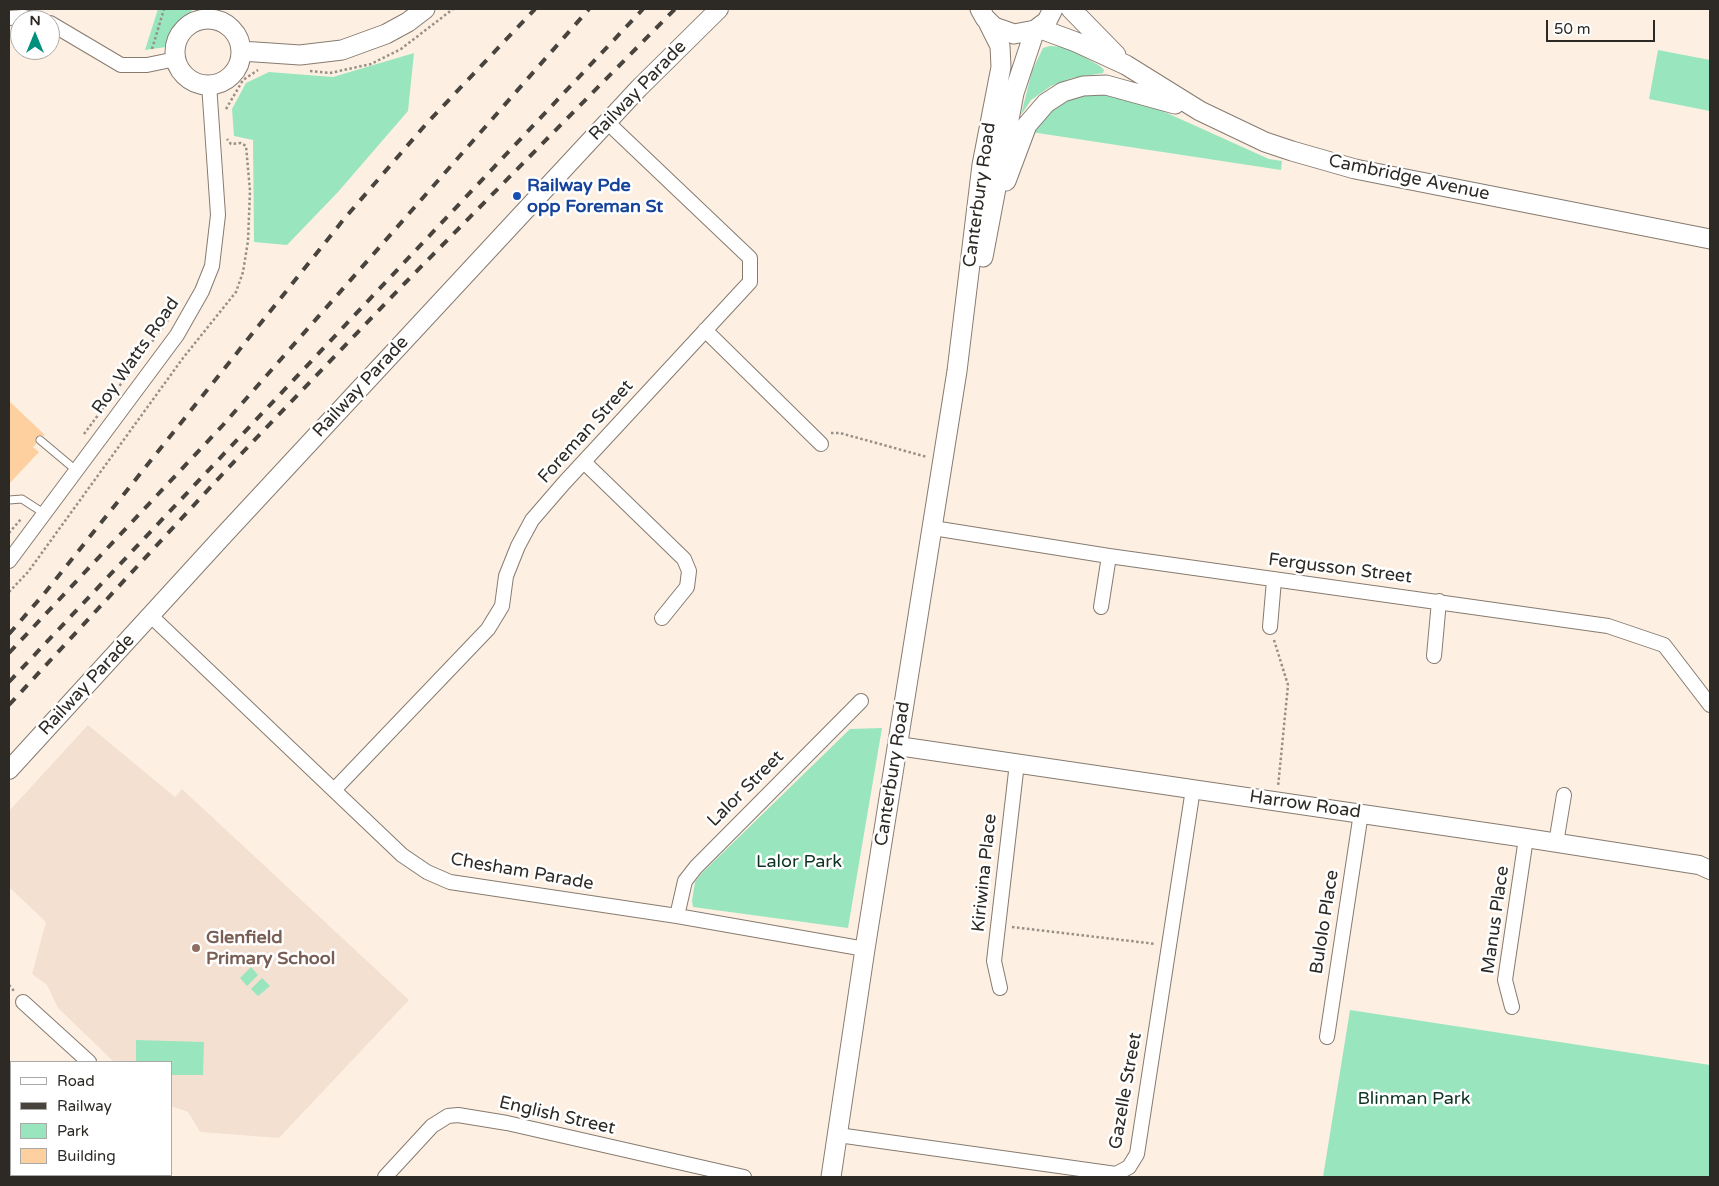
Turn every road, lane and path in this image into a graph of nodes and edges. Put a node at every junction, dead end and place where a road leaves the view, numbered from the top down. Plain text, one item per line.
1 (164, 9) edge
2 (425, 9) edge
3 (453, 9) edge
4 (719, 9) edge
5 (1054, 9) edge
6 (1072, 9) edge
7 (982, 13) edge
8 (206, 14) edge
9 (60, 29) edge
10 (1036, 29) junction
11 (241, 51) junction
12 (176, 59) junction
13 (147, 65) junction
14 (1126, 65) junction
15 (263, 68) dead end
16 (302, 70) dead end
17 (209, 84) junction
18 (1200, 111) junction
19 (225, 114) dead end
20 (607, 122) junction
21 (226, 138) dead end
22 (1710, 239) edge
23 (982, 258) junction
24 (174, 310) dead end
25 (705, 330) junction
26 (957, 370) junction
27 (809, 432) junction
28 (84, 434) dead end
29 (40, 440) dead end
30 (821, 444) dead end
31 (943, 461) junction
32 (584, 462) junction
33 (77, 470) junction
34 (9, 500) edge
35 (32, 505) junction
36 (45, 514) junction
37 (933, 528) junction
38 (9, 533) edge
39 (1109, 556) junction
40 (9, 561) edge
41 (1274, 580) junction
42 (9, 592) edge
43 (1439, 601) junction
44 (1101, 607) dead end
45 (151, 616) junction
46 (662, 618) dead end
47 (1270, 627) joint
48 (1434, 656) dead end
49 (861, 701) dead end
50 (1710, 705) edge
51 (898, 746) junction
52 (1017, 763) junction
53 (9, 770) edge
54 (1193, 788) junction
55 (334, 790) junction
56 (1564, 795) dead end
57 (1276, 801) junction
58 (1361, 813) junction
59 (1526, 838) junction
60 (1556, 843) junction
61 (1710, 870) edge
62 (677, 916) junction
63 (998, 925) junction
64 (1169, 946) junction
65 (865, 949) junction
66 (1000, 988) dead end
67 (23, 1002) dead end
68 (1512, 1006) dead end
69 (1327, 1037) dead end
70 (88, 1061) edge
71 (838, 1135) junction
72 (1063, 1172) edge
73 (384, 1177) edge
74 (744, 1177) edge
75 (831, 1177) edge

1 - 13 path
2 - 11 main road
3 - 16 path
4 - 20 street, Railway Parade
5 - 10 main road
6 - 14 main road, Cambridge Avenue
7 - 10 main road
7 - 26 main road, Canterbury Road
8 - 11 main road
8 - 12 main road
9 - 13 street
10 - 14 main road, Cambridge Avenue
10 - 23 main road, Canterbury Road
11 - 17 main road
12 - 13 street
12 - 17 main road
14 - 18 main road, Cambridge Avenue
15 - 19 path
17 - 33 street, Roy Watts Road
18 - 22 main road, Cambridge Avenue
18 - 23 main road
20 - 25 street, Foreman Street
20 - 45 street, Railway Parade
21 - 42 path
23 - 26 main road, Canterbury Road
24 - 28 path
25 - 27 street
25 - 32 street, Foreman Street
26 - 31 main road, Canterbury Road
27 - 30 street
27 - 31 path
29 - 33 lane
31 - 37 main road, Canterbury Road
32 - 46 street
32 - 55 street, Foreman Street
33 - 36 street, Roy Watts Road
34 - 35 lane
35 - 36 lane
35 - 38 path
36 - 40 street, Roy Watts Road
37 - 39 street, Fergusson Street
37 - 51 main road, Canterbury Road
39 - 41 street, Fergusson Street
39 - 44 street
41 - 43 street, Fergusson Street
41 - 47 street
43 - 48 street
43 - 50 street, Fergusson Street
45 - 53 street, Railway Parade
45 - 55 street, Chesham Parade
47 - 57 path
49 - 62 street, Lalor Street
51 - 52 street, Harrow Road
51 - 65 main road, Canterbury Road
52 - 54 street, Harrow Road
52 - 63 street, Kiriwina Place
54 - 57 street, Harrow Road
54 - 64 street, Gazelle Street
55 - 62 street, Chesham Parade
56 - 60 street
57 - 58 street, Harrow Road
58 - 59 street, Harrow Road
58 - 69 street, Bulolo Place
59 - 60 street, Harrow Road
59 - 68 street, Manus Place
60 - 61 street, Harrow Road
62 - 65 street, Chesham Parade
63 - 64 path
63 - 66 street, Kiriwina Place
64 - 72 street, Gazelle Street
65 - 71 main road, Canterbury Road
67 - 70 street
71 - 72 street, Gazelle Street
71 - 75 main road, Canterbury Road
73 - 74 street, English Street

